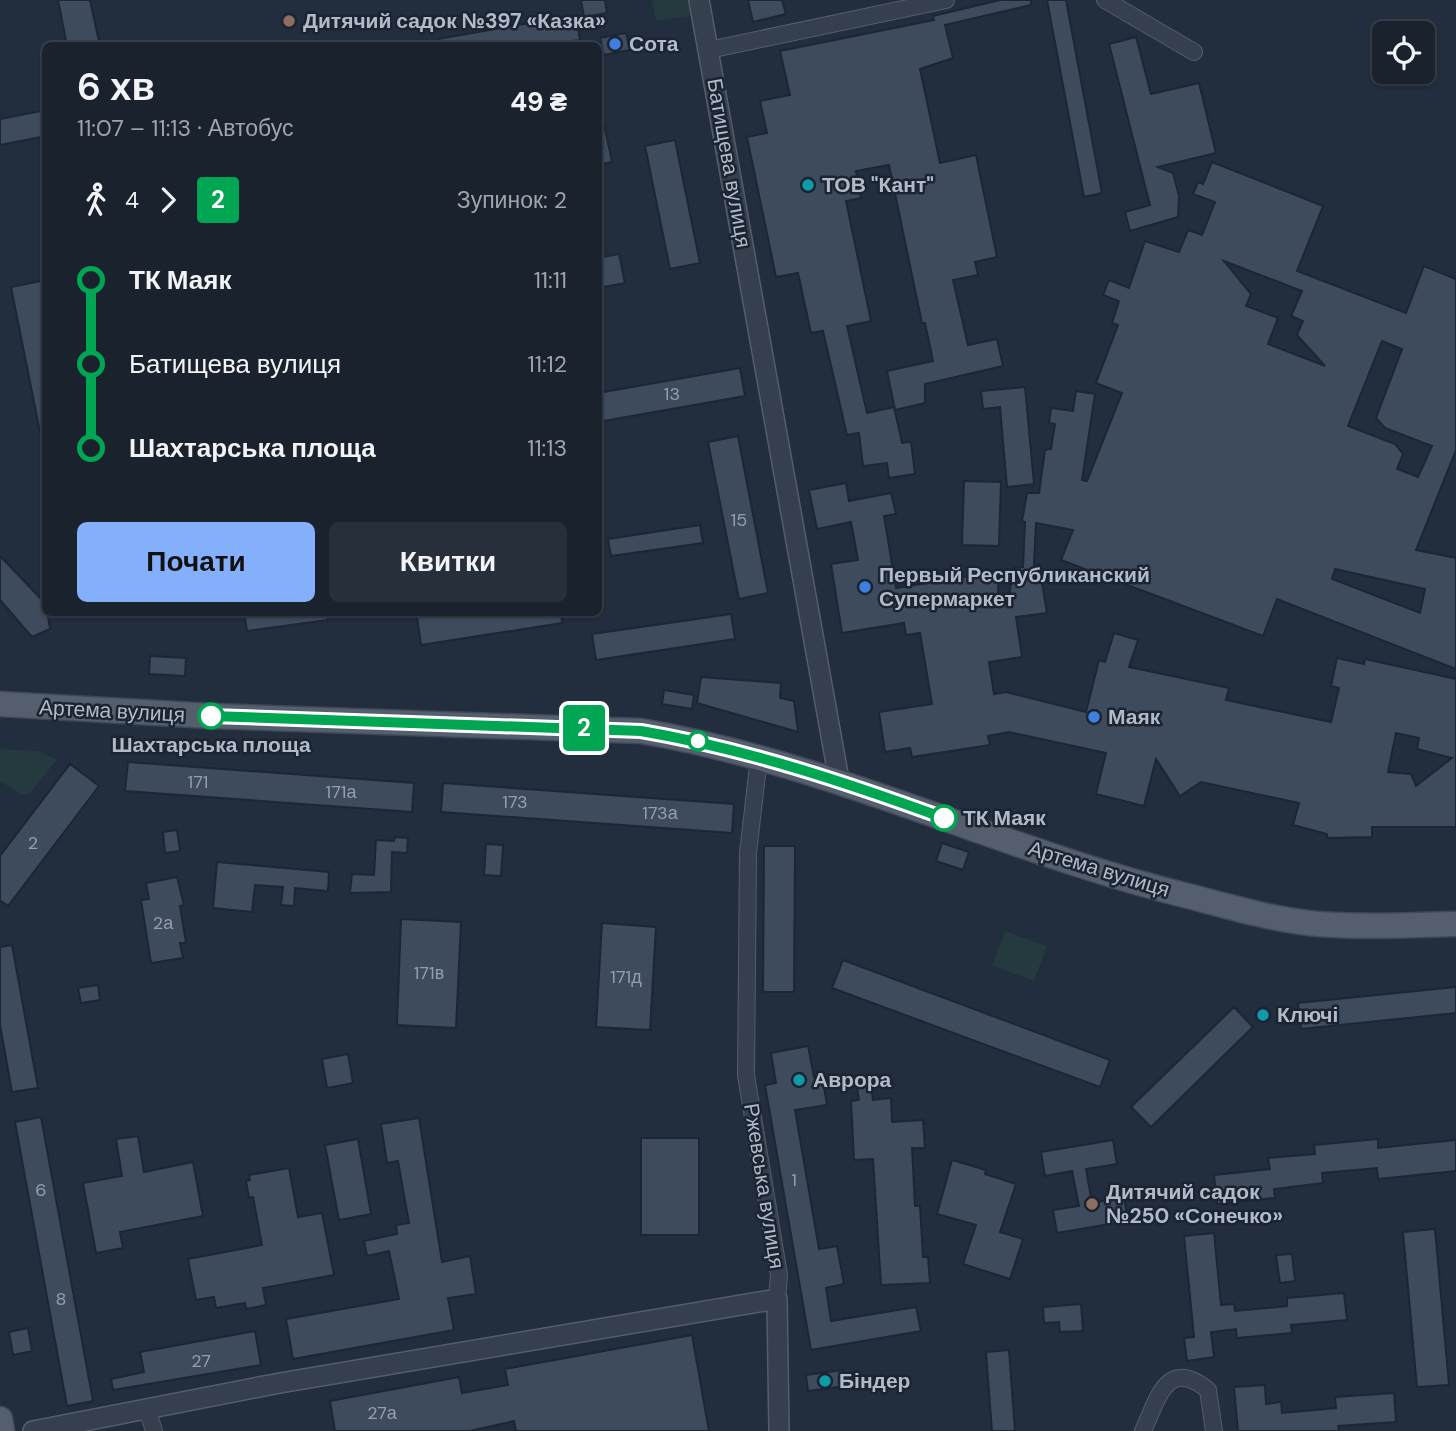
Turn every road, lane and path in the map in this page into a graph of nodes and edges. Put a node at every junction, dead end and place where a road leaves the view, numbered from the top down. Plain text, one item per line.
1 (699, 0) edge
2 (946, 0) edge
3 (1105, 0) edge
4 (709, 50) junction
5 (1194, 52) dead end
6 (0, 704) edge
7 (759, 757) junction
8 (839, 780) junction
9 (1456, 923) edge
10 (777, 1299) junction
11 (147, 1408) junction
12 (0, 1419) edge
13 (2, 1431) edge
14 (33, 1431) edge
15 (154, 1431) edge
16 (779, 1431) edge
17 (1143, 1431) edge
18 (1214, 1431) edge

1 - 4 street, Батищева вулиця
2 - 4 street
3 - 5 street
4 - 8 street, Батищева вулиця
6 - 7 main road, Артема вулиця
7 - 8 main road, Артема вулиця
7 - 10 street, Ржевська вулиця
8 - 9 main road, Артема вулиця
10 - 11 street
10 - 16 street
11 - 14 street
11 - 15 street
12 - 13 main road
17 - 18 street

